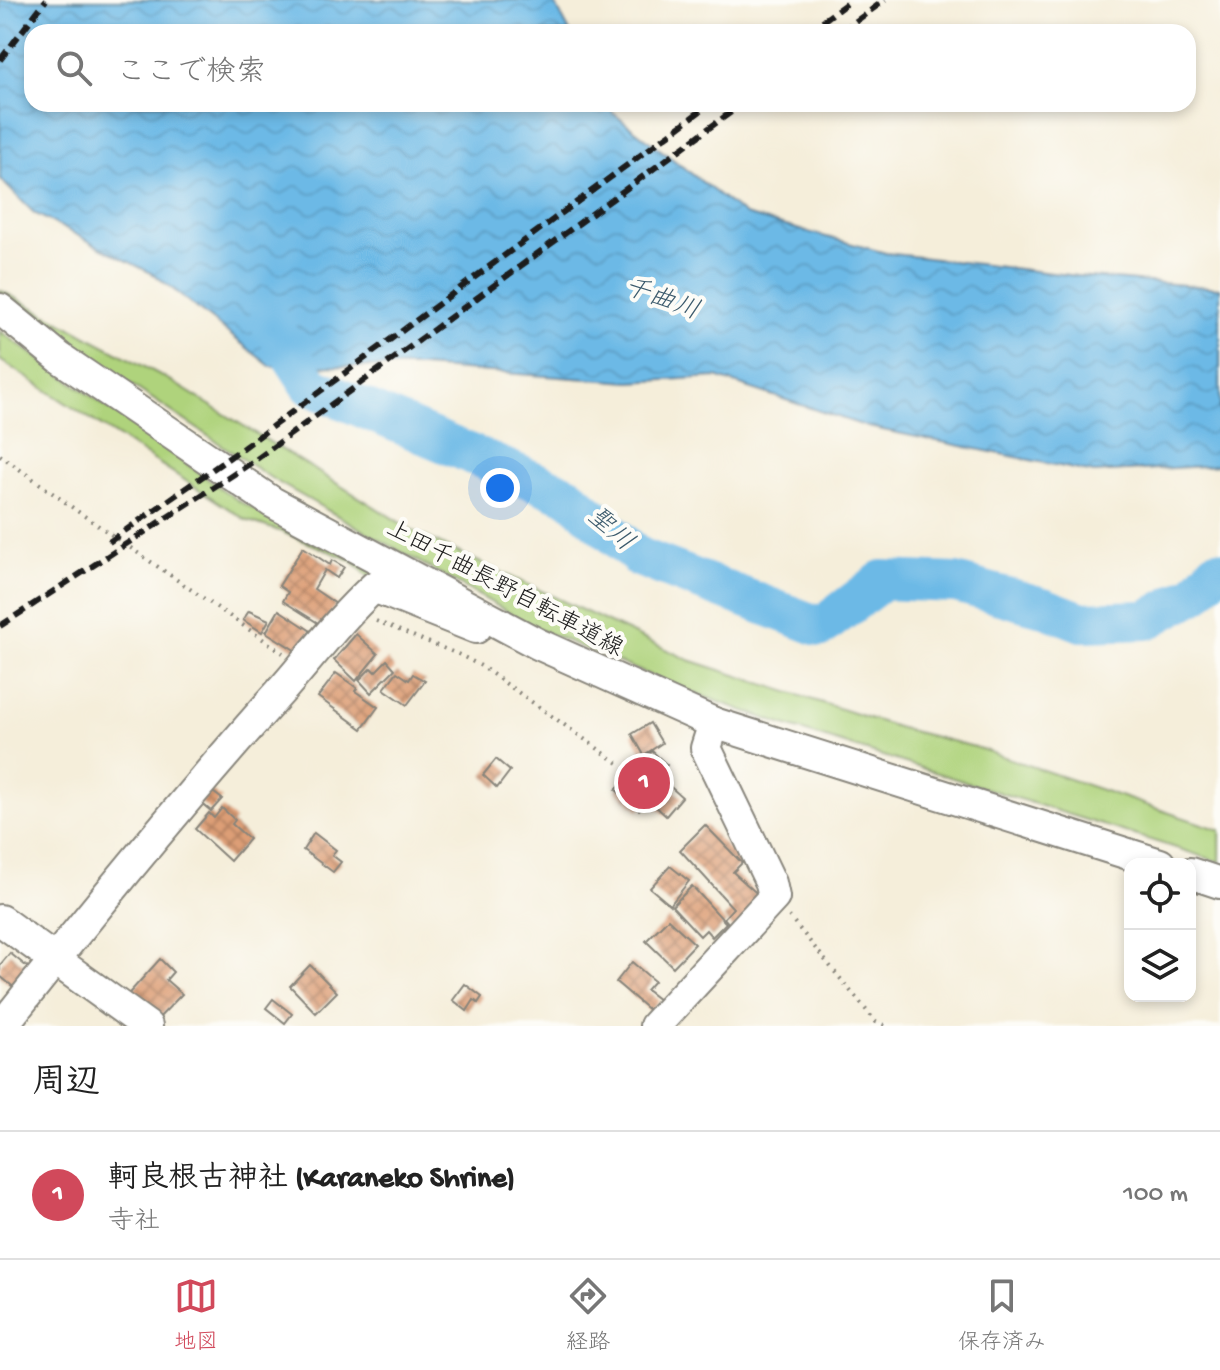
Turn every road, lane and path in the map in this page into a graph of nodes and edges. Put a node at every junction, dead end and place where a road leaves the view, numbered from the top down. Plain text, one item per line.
1 (0, 309) edge
2 (0, 455) edge
3 (348, 611) junction
4 (538, 644) junction
5 (303, 666) junction
6 (714, 723) junction
7 (621, 765) dead end
8 (1141, 858) edge
9 (1196, 875) edge
10 (1220, 883) edge
11 (774, 897) junction
12 (0, 920) edge
13 (53, 961) junction
14 (2, 1026) edge
15 (147, 1026) edge
16 (655, 1026) edge
17 (887, 1026) edge

1 - 4 street
2 - 5 path
3 - 4 street
3 - 5 street
3 - 7 path
4 - 6 street
5 - 13 street
6 - 8 street
6 - 11 street
9 - 10 street
11 - 16 street
11 - 17 path
12 - 13 street
13 - 14 street
13 - 15 street

